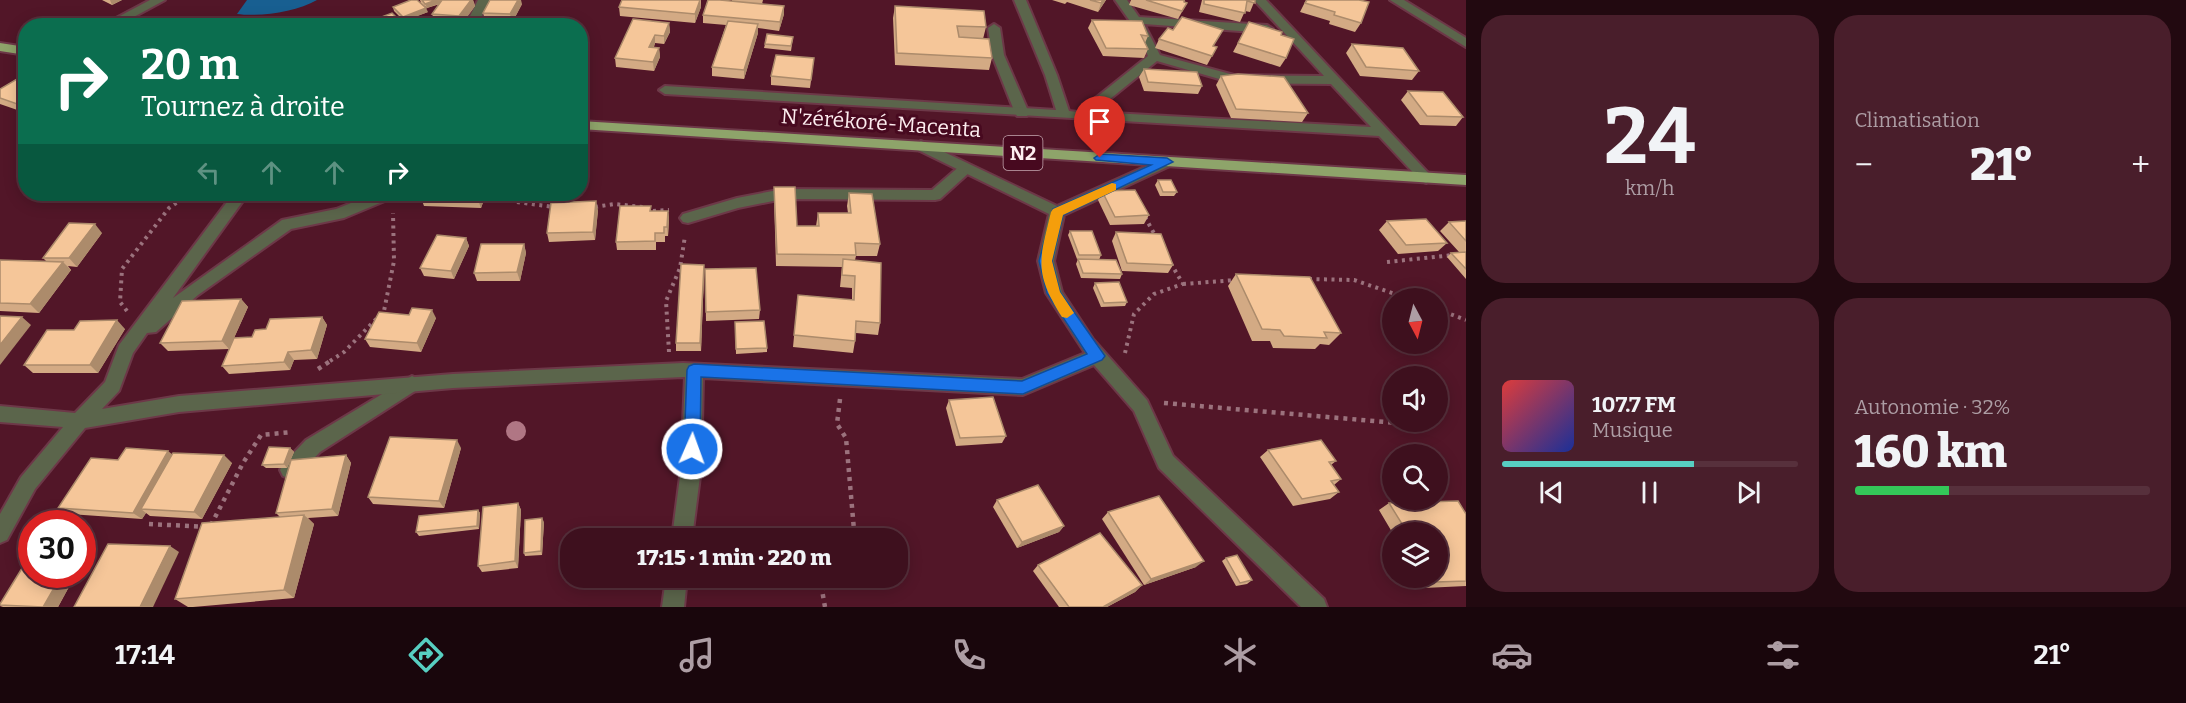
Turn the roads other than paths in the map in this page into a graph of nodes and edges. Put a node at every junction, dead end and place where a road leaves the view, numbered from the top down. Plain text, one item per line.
1 (159, 0) edge
2 (484, 0) edge
3 (1020, 0) edge
4 (1121, 0) edge
5 (1260, 0) edge
6 (1396, 0) edge
7 (123, 18) edge
8 (475, 18) edge
9 (1135, 20) junction
10 (994, 28) dead end
11 (1288, 30) junction
12 (1466, 43) edge
13 (0, 46) edge
14 (18, 49) edge
15 (1155, 57) junction
16 (1335, 80) junction
17 (665, 90) dead end
18 (1022, 112) junction
19 (1064, 115) junction
20 (1081, 116) junction
21 (588, 125) edge
22 (1383, 132) junction
23 (921, 146) junction
24 (1167, 162) junction
25 (966, 168) junction
26 (1426, 178) junction
27 (1466, 180) edge
28 (236, 201) edge
29 (383, 201) edge
30 (1057, 212) junction
31 (688, 218) road end
32 (125, 350) junction
33 (1097, 356) junction
34 (694, 370) junction
35 (412, 384) junction
36 (0, 414) edge
37 (80, 421) junction
38 (290, 470) edge
39 (683, 528) edge
40 (0, 533) edge
41 (676, 588) edge
42 (674, 607) edge
43 (1316, 607) edge

1 - 7 street
2 - 8 street
3 - 19 street
4 - 9 street
5 - 11 street
6 - 12 street
9 - 11 street
9 - 15 street
10 - 18 street
11 - 16 street
13 - 14 highway
15 - 16 street
15 - 20 street
16 - 22 street
17 - 18 street
18 - 19 street
19 - 20 street
20 - 22 street
21 - 23 highway, N'zérékoré-Macenta / N2
22 - 26 street
23 - 24 highway, N'zérékoré-Macenta / N2
23 - 25 street
24 - 26 highway, N'zérékoré-Macenta / N2
24 - 30 street
25 - 30 street
25 - 31 street
26 - 27 highway, N'zérékoré-Macenta / N2
28 - 32 street
29 - 32 street
30 - 33 street
32 - 37 street
33 - 34 street
33 - 43 street
34 - 35 street
34 - 39 street
35 - 37 street
35 - 38 street
36 - 37 street
37 - 40 street
41 - 42 street

